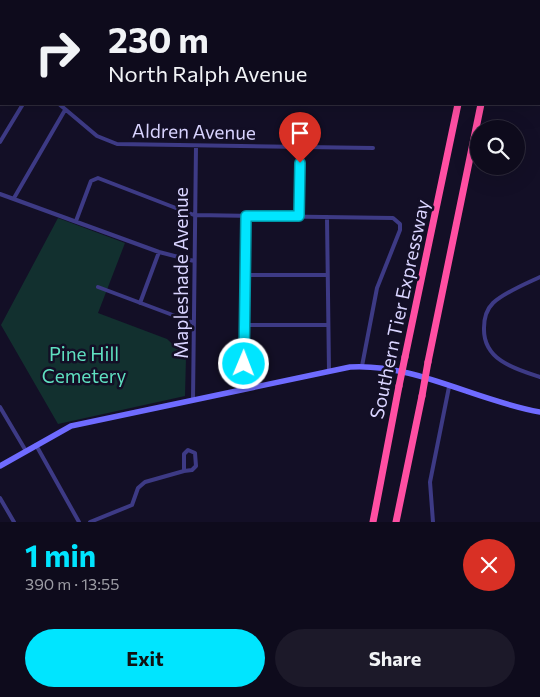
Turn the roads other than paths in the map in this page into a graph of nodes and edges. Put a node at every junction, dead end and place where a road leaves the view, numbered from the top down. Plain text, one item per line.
1 (22, 105) edge
2 (60, 105) edge
3 (458, 105) edge
4 (480, 105) edge
5 (65, 110) junction
6 (0, 142) edge
7 (196, 146) junction
8 (300, 146) junction
9 (372, 148) dead end
10 (0, 194) edge
11 (14, 198) junction
12 (194, 215) junction
13 (246, 216) junction
14 (299, 216) junction
15 (327, 216) junction
16 (76, 221) junction
17 (159, 252) junction
18 (194, 262) junction
19 (246, 275) junction
20 (327, 275) junction
21 (540, 277) edge
22 (98, 287) dead end
23 (140, 303) junction
24 (194, 323) junction
25 (244, 325) junction
26 (327, 325) junction
27 (362, 366) junction
28 (329, 370) junction
29 (540, 377) edge
30 (449, 387) junction
31 (244, 388) junction
32 (193, 400) junction
33 (0, 407) edge
34 (540, 412) edge
35 (36, 445) junction
36 (26, 451) junction
37 (0, 466) edge
38 (184, 472) junction
39 (0, 498) edge
40 (373, 520) edge
41 (397, 520) edge
42 (14, 522) edge
43 (79, 522) edge
44 (90, 522) edge
45 (433, 522) edge

1 - 6 street
2 - 5 street, Aldren Avenue
3 - 40 highway, Southern Tier Expressway, bridge
4 - 41 highway, Southern Tier Expressway, bridge
5 - 7 street, Aldren Avenue
5 - 11 street
7 - 8 street, Aldren Avenue
7 - 12 street, Mapleshade Avenue
8 - 9 street, Aldren Avenue
8 - 14 street
10 - 11 street
11 - 16 street
12 - 13 street
12 - 16 street
12 - 18 street, Mapleshade Avenue
13 - 14 street
13 - 19 street
14 - 15 street
15 - 20 street
15 - 27 street
16 - 17 street
17 - 18 street
17 - 23 street
18 - 24 street, Mapleshade Avenue
19 - 20 street
19 - 25 street
20 - 26 street
21 - 29 street
22 - 23 street
23 - 24 street
24 - 32 street, Mapleshade Avenue
25 - 26 street
25 - 31 street
26 - 28 street
27 - 28 street
27 - 30 street
28 - 31 street
30 - 34 street
30 - 45 street
31 - 32 street
32 - 35 street
33 - 36 street
35 - 36 street
35 - 43 street
36 - 37 street
38 - 38 street
38 - 44 street
39 - 42 street

